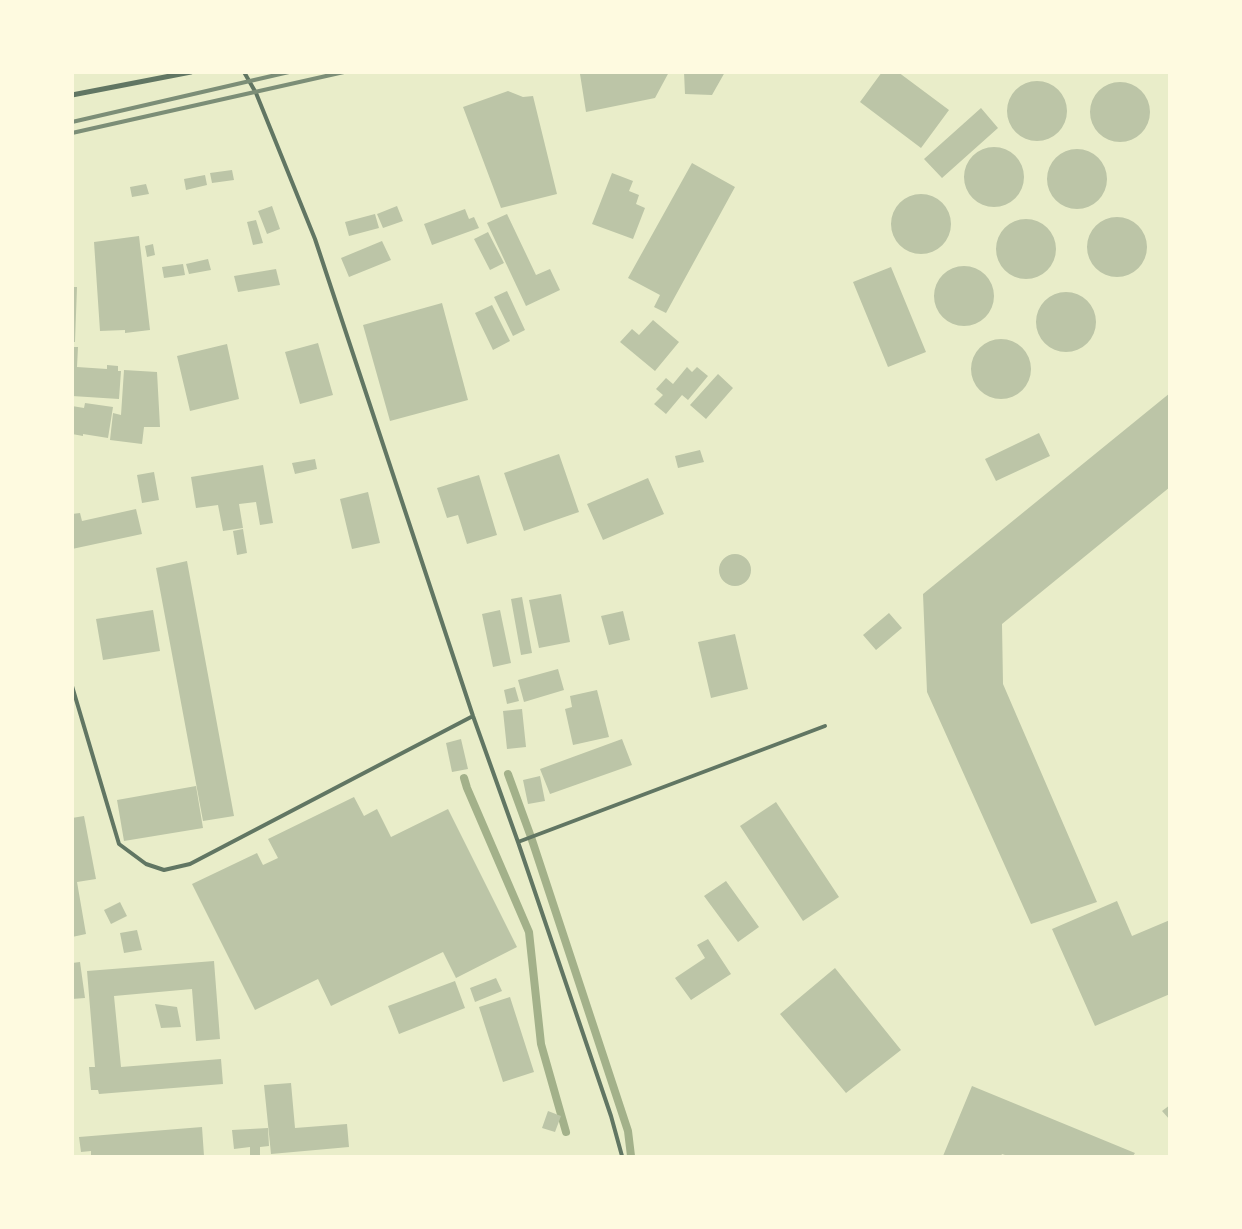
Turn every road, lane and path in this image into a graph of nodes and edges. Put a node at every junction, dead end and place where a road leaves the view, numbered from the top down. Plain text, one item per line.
1 (191, 72) edge
2 (244, 72) edge
3 (72, 94) edge
4 (72, 686) edge
5 (473, 716) junction
6 (825, 726) dead end
7 (518, 842) junction
8 (622, 1156) edge

1 - 3 street
2 - 5 lane
4 - 5 lane
5 - 7 lane
6 - 7 lane
7 - 8 lane

